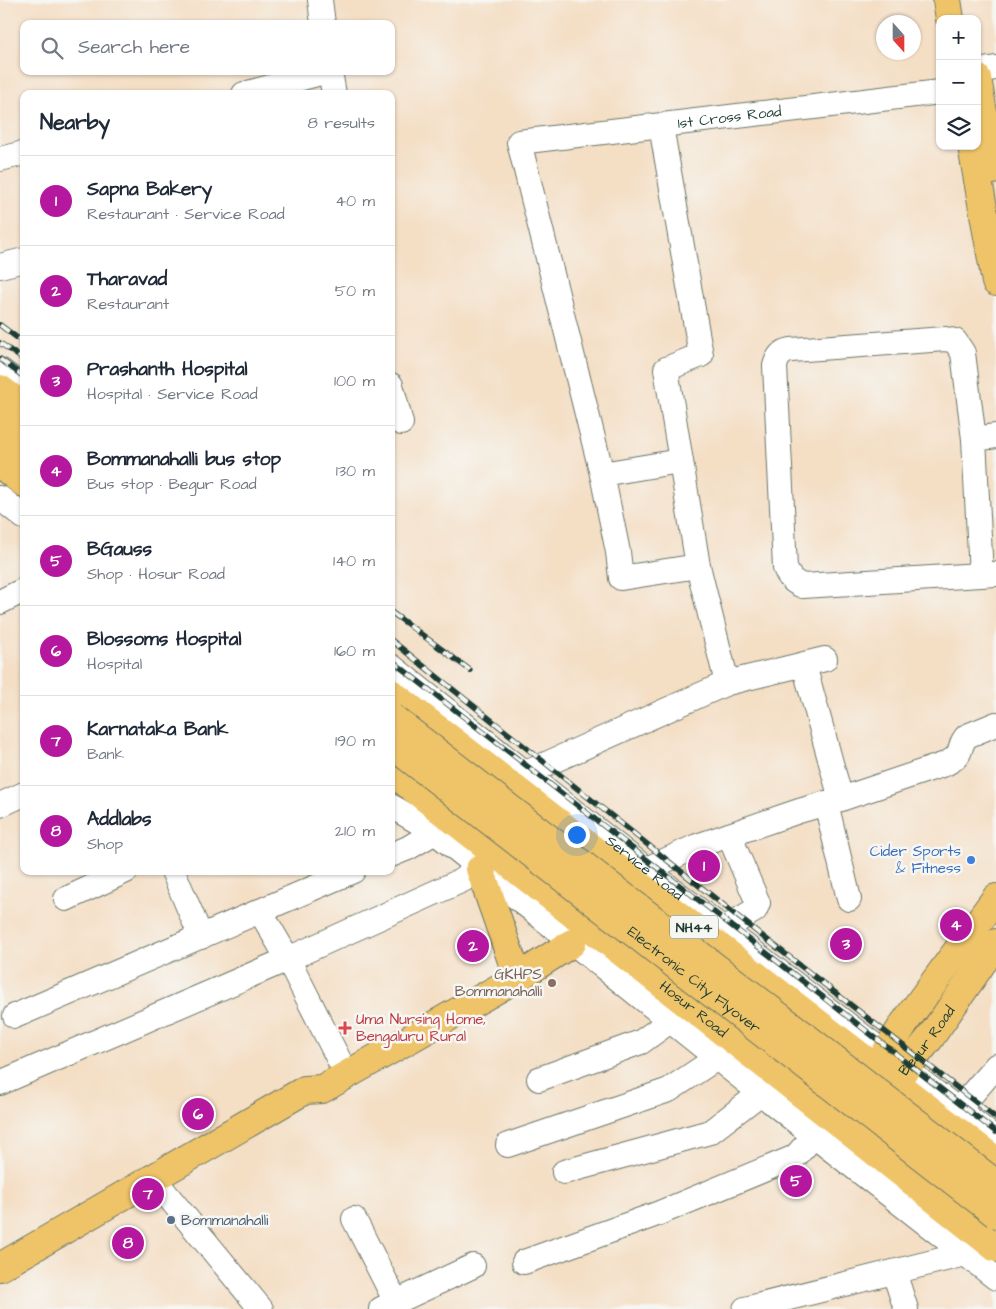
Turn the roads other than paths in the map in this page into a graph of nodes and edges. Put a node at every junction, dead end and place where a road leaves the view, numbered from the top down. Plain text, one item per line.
1 (320, 0) edge
2 (947, 0) edge
3 (966, 0) edge
4 (949, 15) edge
5 (968, 15) edge
6 (322, 20) edge
7 (996, 68) edge
8 (981, 70) edge
9 (314, 75) edge
10 (330, 75) edge
11 (259, 90) edge
12 (333, 90) edge
13 (936, 92) edge
14 (981, 101) edge
15 (661, 126) junction
16 (973, 150) edge
17 (20, 154) edge
18 (0, 160) edge
19 (996, 188) edge
20 (20, 261) edge
21 (0, 266) edge
22 (996, 282) edge
23 (0, 370) edge
24 (20, 385) edge
25 (0, 389) edge
26 (395, 400) edge
27 (20, 404) edge
28 (0, 416) edge
29 (401, 423) dead end
30 (20, 431) edge
31 (985, 438) edge
32 (0, 442) edge
33 (20, 457) edge
34 (680, 460) junction
35 (0, 464) edge
36 (602, 474) junction
37 (20, 480) edge
38 (0, 498) edge
39 (20, 514) edge
40 (698, 566) junction
41 (988, 575) edge
42 (20, 592) edge
43 (0, 602) edge
44 (395, 669) edge
45 (727, 683) junction
46 (395, 696) edge
47 (395, 720) edge
48 (996, 724) edge
49 (395, 747) edge
50 (526, 773) junction
51 (395, 774) edge
52 (20, 796) edge
53 (834, 801) junction
54 (0, 805) edge
55 (395, 808) edge
56 (435, 832) junction
57 (729, 835) junction
58 (395, 853) edge
59 (478, 868) junction
60 (647, 869) junction
61 (117, 875) edge
62 (175, 875) edge
63 (344, 875) edge
64 (996, 898) edge
65 (66, 899) dead end
66 (849, 899) dead end
67 (260, 911) junction
68 (724, 929) junction
69 (201, 937) junction
70 (564, 937) junction
71 (996, 943) edge
72 (288, 960) junction
73 (512, 961) junction
74 (15, 1016) dead end
75 (670, 1021) junction
76 (716, 1058) junction
77 (339, 1060) junction
78 (996, 1066) edge
79 (890, 1069) junction
80 (539, 1079) dead end
81 (0, 1083) edge
82 (305, 1090) junction
83 (761, 1093) junction
84 (958, 1110) junction
85 (849, 1131) junction
86 (814, 1136) junction
87 (996, 1139) edge
88 (508, 1145) dead end
89 (996, 1161) edge
90 (564, 1172) dead end
91 (153, 1178) junction
92 (996, 1184) edge
93 (996, 1214) edge
94 (354, 1219) dead end
95 (996, 1248) edge
96 (965, 1254) junction
97 (524, 1262) dead end
98 (473, 1266) dead end
99 (0, 1268) edge
100 (894, 1272) junction
101 (996, 1278) edge
102 (820, 1300) edge
103 (388, 1306) edge
104 (261, 1309) edge
105 (745, 1309) edge
106 (906, 1309) edge

1 - 6 street
2 - 4 main road
3 - 5 main road
7 - 8 street
9 - 11 street
10 - 12 street
13 - 15 street, 1st Cross Road
14 - 19 main road
15 - 34 street
15 - 36 street, 1st Cross Road
16 - 22 main road
17 - 18 street
20 - 21 street
23 - 24 street
25 - 27 main road
26 - 29 street
28 - 30 main road
31 - 41 street
31 - 41 street
32 - 33 main road
34 - 36 street
34 - 40 street
35 - 37 main road
36 - 40 street
38 - 39 street
40 - 45 street
42 - 43 street
44 - 50 street, Service Road
45 - 50 street
45 - 53 street
46 - 79 main road, NH44
47 - 92 main road, Electronic City Flyover, bridge
48 - 53 street
49 - 93 main road, Electronic City Flyover, bridge
50 - 60 street, Service Road
51 - 85 main road, Hosur Road
52 - 54 street
53 - 57 street
53 - 66 street
55 - 56 street
56 - 58 street
56 - 59 street
57 - 60 street
57 - 68 street
59 - 70 street
59 - 72 street
59 - 73 main road
60 - 68 street, Service Road
61 - 65 street
62 - 69 street
63 - 67 street
64 - 79 main road, Begur Road
67 - 69 street
67 - 72 street
68 - 79 street, Service Road
69 - 74 street
70 - 73 main road
70 - 75 street
70 - 82 main road
71 - 79 main road, Begur Road
72 - 77 street
72 - 81 street
73 - 77 main road
75 - 76 street
75 - 80 street
76 - 83 street
76 - 88 street
77 - 82 main road
78 - 84 street
79 - 84 street, Service Road
79 - 85 main road
79 - 89 main road, NH44
82 - 91 main road
83 - 86 street
83 - 90 street
84 - 87 street, Service Road
85 - 95 main road, Hosur Road
86 - 96 street
86 - 97 street
91 - 99 main road
91 - 104 street
94 - 103 street
96 - 100 street
96 - 101 street
98 - 103 street
100 - 102 street
100 - 106 street
102 - 105 street

